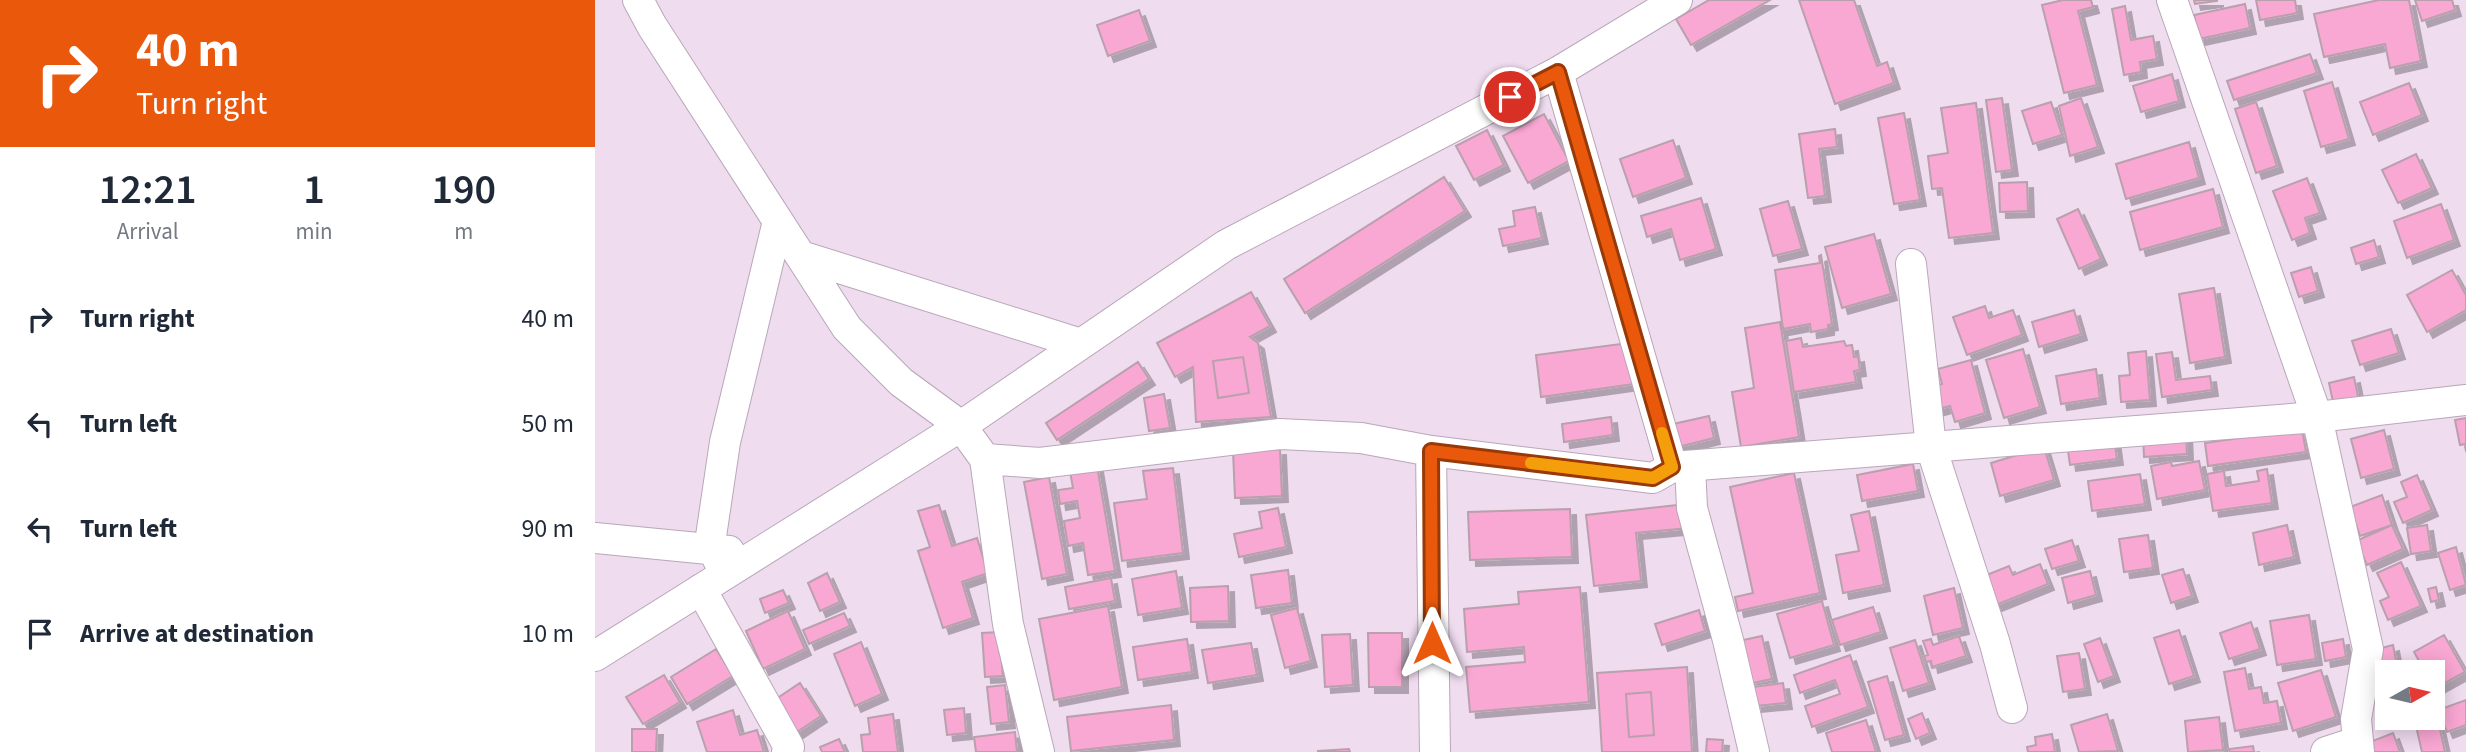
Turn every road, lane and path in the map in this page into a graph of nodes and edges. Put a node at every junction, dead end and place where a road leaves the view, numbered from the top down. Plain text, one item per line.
1 (638, 0) edge
2 (1677, 0) edge
3 (2172, 0) edge
4 (1558, 72) junction
5 (778, 220) junction
6 (801, 256) junction
7 (1911, 264) dead end
8 (1081, 344) junction
9 (2466, 400) edge
10 (2317, 417) junction
11 (961, 426) junction
12 (1931, 447) junction
13 (1431, 451) junction
14 (985, 459) junction
15 (1681, 466) junction
16 (595, 538) edge
17 (713, 571) junction
18 (595, 656) edge
19 (2012, 708) dead end
20 (2358, 747) edge
21 (787, 752) edge
22 (1039, 752) edge
23 (1434, 752) edge
24 (1754, 752) edge
25 (2326, 752) edge

1 - 5 street
2 - 4 street
3 - 10 street
4 - 8 street
4 - 15 street
5 - 6 street
5 - 17 street
6 - 8 street
6 - 11 street
7 - 12 street
8 - 11 street
9 - 10 street
10 - 12 street
10 - 20 street
11 - 14 street
11 - 17 street
12 - 15 street
12 - 19 street
13 - 14 street
13 - 15 street
13 - 23 street
14 - 22 street
15 - 24 street
16 - 17 street
17 - 18 street
17 - 21 street
20 - 25 street

